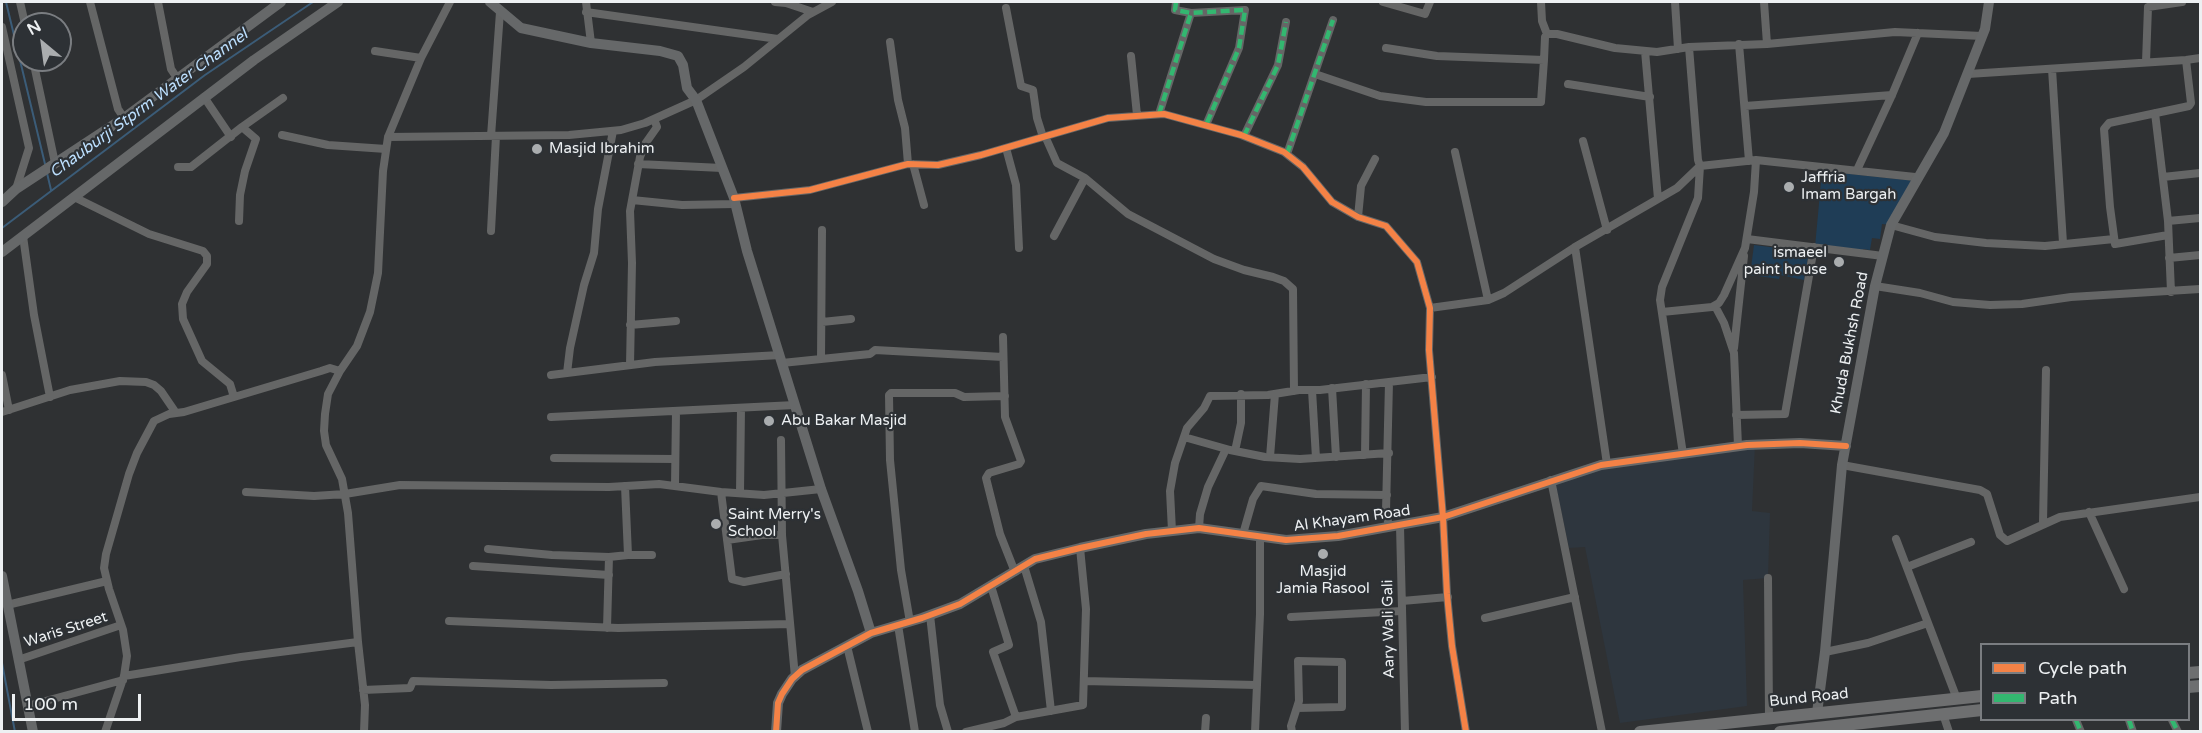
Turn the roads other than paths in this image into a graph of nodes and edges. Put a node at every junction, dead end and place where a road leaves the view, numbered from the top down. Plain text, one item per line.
1 (90, 2) edge
2 (158, 2) edge
3 (280, 2) edge
4 (338, 2) edge
5 (450, 2) edge
6 (490, 2) edge
7 (586, 2) edge
8 (775, 2) edge
9 (832, 2) edge
10 (1176, 2) edge
11 (1383, 2) edge
12 (1430, 2) edge
13 (1541, 2) edge
14 (1675, 2) edge
15 (1764, 2) edge
16 (1989, 2) edge
17 (2182, 2) edge
18 (1006, 8) dead end
19 (500, 12) junction
20 (586, 12) junction
21 (813, 12) junction
22 (1191, 13) junction
23 (1334, 20) dead end
24 (1286, 22) dead end
25 (2, 27) edge
26 (1918, 33) junction
27 (1547, 34) junction
28 (1982, 36) junction
29 (3, 38) edge
30 (778, 39) junction
31 (890, 42) dead end
32 (591, 43) junction
33 (1739, 44) junction
34 (1767, 44) junction
35 (1689, 47) junction
36 (1386, 48) dead end
37 (1678, 49) junction
38 (375, 51) dead end
39 (1645, 51) junction
40 (1131, 56) dead end
41 (421, 58) junction
42 (2200, 58) edge
43 (1544, 60) junction
44 (2186, 60) junction
45 (2146, 62) junction
46 (2052, 69) junction
47 (35, 72) edge
48 (1315, 74) junction
49 (1968, 74) junction
50 (177, 78) junction
51 (1568, 84) dead end
52 (1892, 95) junction
53 (204, 97) junction
54 (1650, 97) junction
55 (283, 98) dead end
56 (696, 100) junction
57 (1745, 106) junction
58 (2155, 112) junction
59 (1160, 114) junction
60 (1137, 115) junction
61 (124, 118) junction
62 (654, 119) junction
63 (1206, 125) junction
64 (242, 127) junction
65 (613, 131) junction
66 (282, 135) dead end
67 (388, 136) junction
68 (493, 136) junction
69 (1244, 136) junction
70 (231, 137) junction
71 (1044, 137) junction
72 (1583, 141) dead end
73 (1006, 148) junction
74 (386, 149) junction
75 (1455, 152) dead end
76 (1287, 154) junction
77 (1375, 159) dead end
78 (1753, 160) junction
79 (53, 164) junction
80 (638, 164) junction
81 (910, 164) junction
82 (1700, 166) junction
83 (178, 167) dead end
84 (722, 168) junction
85 (1857, 170) junction
86 (2200, 173) edge
87 (1915, 177) dead end
88 (2163, 177) junction
89 (1085, 178) junction
90 (16, 189) junction
91 (75, 197) junction
92 (1658, 199) junction
93 (632, 200) junction
94 (734, 201) junction
95 (2, 202) edge
96 (924, 205) dead end
97 (1358, 217) junction
98 (2200, 218) edge
99 (239, 221) dead end
100 (2168, 221) junction
101 (1891, 225) junction
102 (822, 230) dead end
103 (1607, 230) junction
104 (491, 231) dead end
105 (2168, 235) junction
106 (23, 236) junction
107 (1054, 237) dead end
108 (1747, 239) junction
109 (2114, 239) junction
110 (2063, 243) junction
111 (1575, 247) junction
112 (1814, 247) junction
113 (1018, 248) dead end
114 (1745, 248) junction
115 (2, 252) edge
116 (2200, 255) edge
117 (1883, 256) junction
118 (2169, 258) junction
119 (1875, 286) junction
120 (2200, 289) edge
121 (2171, 292) junction
122 (1488, 300) junction
123 (1715, 306) junction
124 (1430, 308) junction
125 (1662, 312) junction
126 (851, 319) dead end
127 (676, 321) dead end
128 (822, 321) junction
129 (630, 325) junction
130 (1003, 337) dead end
131 (1734, 353) junction
132 (1003, 357) junction
133 (781, 359) junction
134 (821, 359) junction
135 (630, 365) junction
136 (340, 370) junction
137 (2046, 370) dead end
138 (567, 373) junction
139 (2, 375) edge
140 (552, 375) dead end
141 (1432, 377) junction
142 (1389, 382) junction
143 (1366, 384) junction
144 (1332, 388) junction
145 (1312, 390) junction
146 (1294, 391) junction
147 (1275, 393) junction
148 (1241, 394) junction
149 (1005, 396) junction
150 (50, 397) junction
151 (234, 397) junction
152 (795, 405) junction
153 (741, 408) junction
154 (5, 411) edge
155 (676, 411) junction
156 (176, 413) junction
157 (1736, 415) junction
158 (551, 417) dead end
159 (1184, 437) junction
160 (781, 440) dead end
161 (1846, 446) junction
162 (1738, 447) junction
163 (1226, 449) junction
164 (1235, 451) junction
165 (1389, 453) junction
166 (1365, 454) junction
167 (1683, 454) junction
168 (1270, 457) junction
169 (1336, 457) junction
170 (554, 458) dead end
171 (1316, 458) junction
172 (675, 459) junction
173 (1607, 464) junction
174 (1842, 465) junction
175 (1551, 480) junction
176 (625, 486) junction
177 (675, 486) junction
178 (821, 489) junction
179 (246, 492) dead end
180 (721, 492) junction
181 (345, 494) junction
182 (740, 494) junction
183 (782, 494) junction
184 (1387, 495) junction
185 (2200, 497) edge
186 (2089, 512) junction
187 (1443, 517) junction
188 (2043, 523) junction
189 (1394, 526) junction
190 (1199, 528) junction
191 (1172, 531) junction
192 (1242, 534) junction
193 (782, 535) junction
194 (1260, 536) junction
195 (1896, 539) dead end
196 (727, 540) junction
197 (1971, 542) dead end
198 (1080, 548) junction
199 (488, 549) dead end
200 (628, 555) junction
201 (652, 555) dead end
202 (609, 557) junction
203 (473, 566) dead end
204 (1907, 567) junction
205 (1019, 569) junction
206 (786, 574) junction
207 (609, 575) junction
208 (2, 576) edge
209 (1768, 578) dead end
210 (107, 581) junction
211 (991, 586) junction
212 (2124, 589) dead end
213 (1448, 597) junction
214 (1575, 597) junction
215 (1402, 601) junction
216 (7, 604) junction
217 (1402, 611) junction
218 (930, 615) junction
219 (1291, 617) dead end
220 (1485, 618) dead end
221 (449, 621) dead end
222 (910, 622) junction
223 (1928, 623) junction
224 (790, 624) junction
225 (122, 625) junction
226 (898, 625) junction
227 (607, 628) junction
228 (871, 633) junction
229 (358, 642) junction
230 (847, 646) junction
231 (1825, 652) junction
232 (18, 660) junction
233 (795, 676) junction
234 (123, 678) junction
235 (1084, 681) junction
236 (663, 683) dead end
237 (1256, 686) junction
238 (363, 690) junction
239 (1980, 696) edge
240 (1957, 699) junction
241 (27, 706) junction
242 (1297, 708) junction
243 (1980, 710) edge
244 (1051, 711) junction
245 (1817, 713) junction
246 (1943, 714) junction
247 (1016, 717) junction
248 (1206, 718) dead end
249 (1769, 718) junction
250 (1814, 730) edge
251 (1661, 731) edge
252 (33, 732) edge
253 (105, 732) edge
254 (364, 732) edge
255 (776, 732) edge
256 (867, 732) edge
257 (915, 732) edge
258 (948, 732) edge
259 (966, 732) edge
260 (1205, 732) edge
261 (1256, 732) edge
262 (1292, 732) edge
263 (1405, 732) edge
264 (1466, 732) edge
265 (1602, 732) edge
266 (1640, 732) edge
267 (1780, 732) edge
268 (1949, 732) edge

1 - 61 street
2 - 50 street
3 - 50 street
4 - 53 street
5 - 41 street
6 - 19 street
7 - 20 street
8 - 21 street
9 - 21 street
10 - 22 street
11 - 12 street
13 - 27 street
14 - 37 street
15 - 34 street
16 - 28 street, Khuda Bukhsh Road
17 - 45 street
18 - 71 street
19 - 32 street
19 - 68 street
20 - 30 street
20 - 32 street
21 - 30 street
22 - 59 street
22 - 63 street
23 - 48 street
24 - 69 street
25 - 29 street
26 - 28 street
26 - 34 street
26 - 52 street
27 - 39 street
27 - 43 street
28 - 49 street, Khuda Bukhsh Road
29 - 90 street
30 - 56 street
31 - 81 street
32 - 56 street
33 - 34 street
33 - 35 street
33 - 57 street
35 - 37 street
35 - 82 street
36 - 43 street
37 - 39 street
38 - 41 street
39 - 54 street
40 - 60 street
41 - 67 street
42 - 44 street
43 - 48 street
44 - 45 street
44 - 58 street
45 - 46 street
46 - 49 street
46 - 110 street
47 - 79 street
48 - 76 street
49 - 101 street, Khuda Bukhsh Road
50 - 61 street
51 - 54 street
52 - 57 street
52 - 85 street
53 - 70 street
53 - 91 street
54 - 92 street
55 - 64 street
56 - 62 street
56 - 84 street
57 - 78 street
58 - 88 street
58 - 109 street
59 - 60 street
59 - 63 street
60 - 71 street
61 - 79 street
62 - 65 street
62 - 80 street
63 - 69 street
64 - 70 street
64 - 99 street
65 - 68 street
65 - 138 street
66 - 74 street
67 - 68 street
67 - 74 street
68 - 104 street
69 - 76 street
70 - 83 street
71 - 73 street
71 - 89 street
72 - 103 street
73 - 81 street
73 - 113 street
74 - 136 street
75 - 122 street
76 - 97 street
77 - 97 street
78 - 82 street
78 - 85 street
78 - 108 street
79 - 90 street
80 - 84 street
80 - 93 street
81 - 94 street
81 - 96 street
82 - 92 street
82 - 125 street
84 - 94 street
85 - 87 street
86 - 88 street
88 - 100 street
89 - 107 street
89 - 146 street
90 - 95 street
91 - 106 street
91 - 151 street
92 - 103 street
93 - 94 street
93 - 129 street
94 - 133 street
97 - 124 street
98 - 100 street
100 - 105 street
101 - 110 street
101 - 117 street, Khuda Bukhsh Road
102 - 128 street
103 - 111 street
105 - 109 street
105 - 118 street
106 - 115 street
106 - 150 street
108 - 112 street
108 - 114 street
109 - 110 street
111 - 122 street
111 - 173 street
112 - 117 street
112 - 157 street
114 - 123 street
114 - 131 street
116 - 118 street
117 - 119 street, Khuda Bukhsh Road
118 - 121 street
119 - 121 street
119 - 161 street, Khuda Bukhsh Road
120 - 121 street
122 - 124 street
123 - 125 street
123 - 131 street
124 - 141 street
125 - 167 street
126 - 128 street
127 - 129 street
128 - 134 street
129 - 135 street
130 - 132 street
131 - 157 street
132 - 134 street
132 - 149 street
133 - 134 street
133 - 135 street
133 - 152 street
135 - 138 street
136 - 151 street
136 - 181 street
137 - 188 street
138 - 140 street
139 - 154 street
141 - 142 street
141 - 187 street
142 - 143 street
142 - 165 street, Aary Wali Gali
143 - 144 street
143 - 166 street
144 - 145 street
144 - 169 street
145 - 146 street
145 - 171 street
146 - 147 street
147 - 148 street
147 - 168 street
148 - 159 street
148 - 164 street
149 - 205 street
149 - 222 street
150 - 154 street
150 - 156 street
151 - 156 street
152 - 153 street
152 - 178 street
153 - 155 street
153 - 182 street
155 - 158 street
155 - 172 street
156 - 210 street
157 - 162 street
159 - 163 street
159 - 191 street
160 - 183 street
161 - 162 street, Al Khayam Road
161 - 174 street, Khuda Bukhsh Road
162 - 167 street, Al Khayam Road
163 - 164 street
163 - 190 street
164 - 168 street
165 - 166 street
165 - 184 street, Aary Wali Gali
166 - 169 street
167 - 173 street, Al Khayam Road
168 - 171 street
169 - 171 street
170 - 172 street
172 - 177 street
173 - 175 street, Al Khayam Road
174 - 188 street
174 - 231 street, Khuda Bukhsh Road
175 - 187 street, Al Khayam Road
175 - 214 street
176 - 177 street
176 - 181 street
176 - 200 street
177 - 180 street
178 - 183 street
178 - 228 street
179 - 181 street
180 - 182 street
180 - 196 street
181 - 229 street
182 - 183 street
183 - 193 street
184 - 189 street, Aary Wali Gali
184 - 192 street
185 - 186 street
186 - 188 street
186 - 212 street
187 - 189 street, Al Khayam Road
187 - 213 street
189 - 194 street, Al Khayam Road
189 - 215 street, Aary Wali Gali
190 - 191 street, Al Khayam Road
190 - 192 street, Al Khayam Road
191 - 198 street, Al Khayam Road
192 - 194 street, Al Khayam Road
193 - 196 street
193 - 206 street
194 - 237 street
195 - 204 street
196 - 206 street
197 - 204 street
198 - 205 street, Al Khayam Road
198 - 235 street
199 - 202 street
200 - 201 street
200 - 202 street
202 - 207 street
203 - 207 street
204 - 223 street
205 - 211 street, Al Khayam Road
205 - 244 street
206 - 224 street
207 - 227 street
208 - 216 street
209 - 249 street
210 - 216 street
210 - 225 street
211 - 218 street, Al Khayam Road
211 - 247 street
213 - 215 street
213 - 264 street
214 - 220 street
214 - 265 street
215 - 217 street, Aary Wali Gali
216 - 232 street
217 - 219 street
217 - 263 street, Aary Wali Gali
218 - 222 street, Al Khayam Road
218 - 258 street
221 - 227 street
222 - 226 street, Al Khayam Road
223 - 231 street
223 - 240 street
224 - 227 street
224 - 233 street
225 - 232 street, Waris Street
225 - 234 street
226 - 228 street, Al Khayam Road
226 - 257 street
228 - 230 street, Al Khayam Road
229 - 234 street
229 - 238 street
230 - 233 street, Al Khayam Road
230 - 256 street
231 - 245 street, Khuda Bukhsh Road
232 - 241 street
233 - 255 street
234 - 241 street
234 - 253 street
235 - 237 street
235 - 244 street
236 - 238 street
237 - 261 street
238 - 254 street
239 - 240 main road, Bund Road
240 - 245 main road, Bund Road
241 - 252 street
242 - 242 street
242 - 262 street
243 - 246 main road, Bund Road
244 - 247 street
245 - 249 main road, Bund Road
246 - 250 main road, Bund Road
246 - 268 street
247 - 259 street
248 - 260 street
249 - 251 main road, Bund Road
250 - 267 main road, Bund Road
251 - 266 main road, Bund Road

